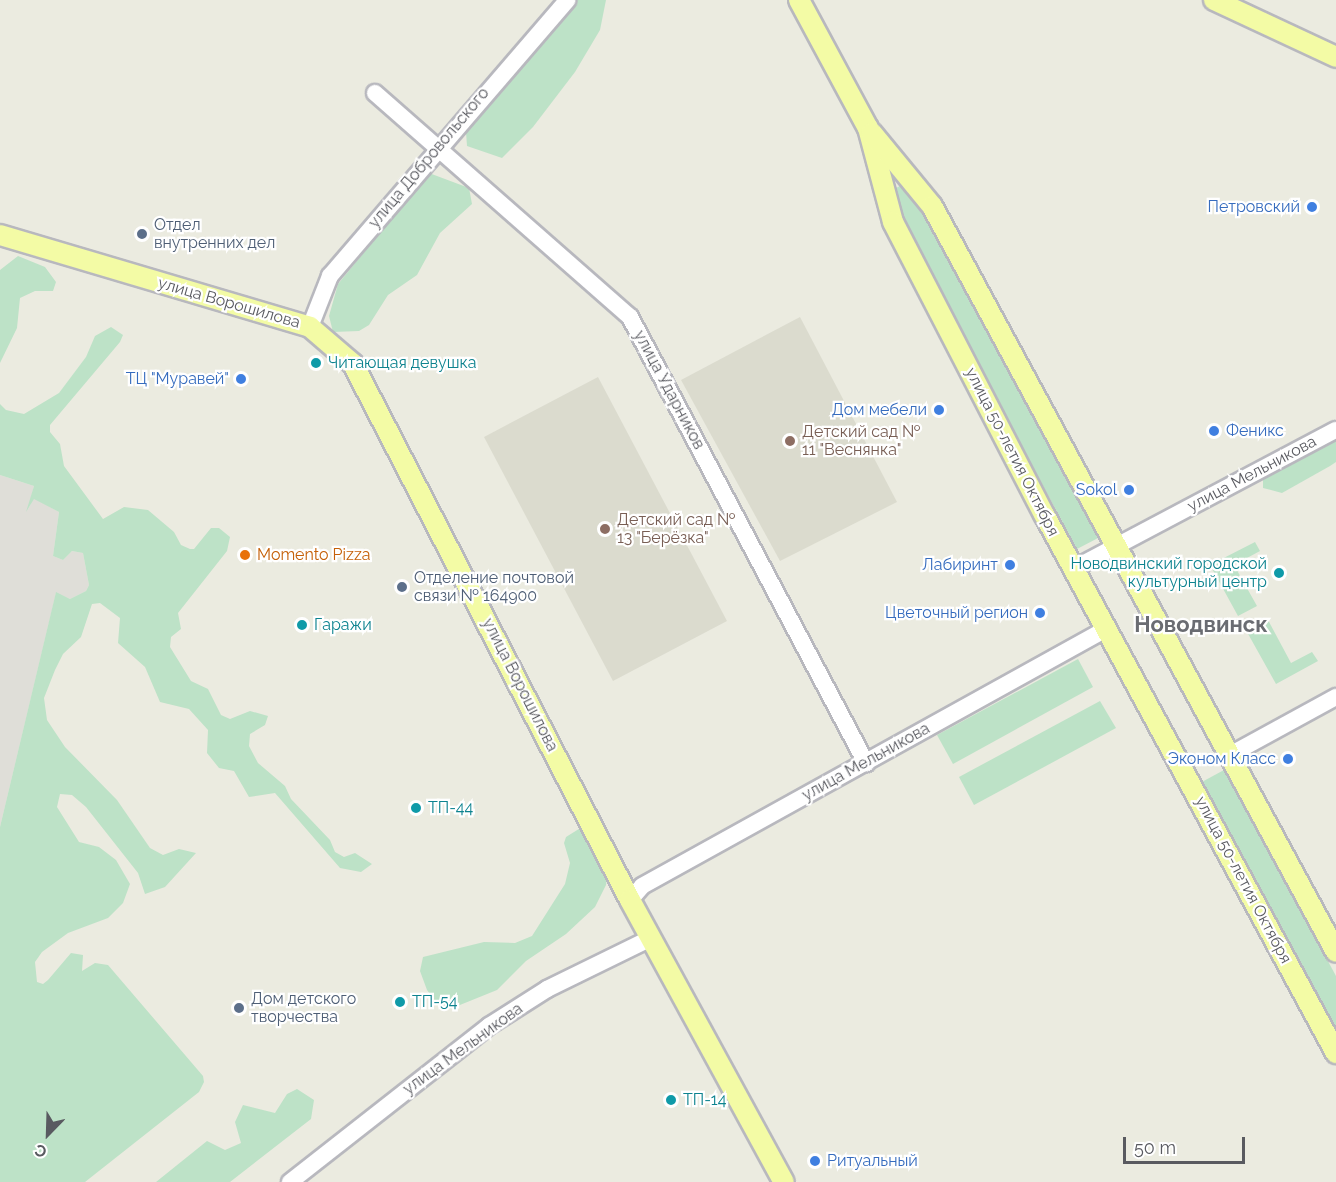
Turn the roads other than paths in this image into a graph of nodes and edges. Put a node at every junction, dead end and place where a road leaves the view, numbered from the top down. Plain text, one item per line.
1 (567, 0) edge
2 (798, 0) edge
3 (1214, 0) edge
4 (1336, 57) edge
5 (375, 93) dead end
6 (868, 128) junction
7 (437, 146) junction
8 (0, 235) edge
9 (310, 327) junction
10 (1336, 430) edge
11 (1116, 546) junction
12 (1073, 569) junction
13 (1106, 629) junction
14 (1336, 697) edge
15 (1230, 756) junction
16 (866, 763) junction
17 (630, 900) junction
18 (651, 938) junction
19 (1336, 952) edge
20 (1336, 1053) edge
21 (290, 1182) edge
22 (784, 1182) edge

1 - 7 street, улица Добровольского
2 - 6 main road, улица 50-летия Октября
3 - 4 main road
5 - 7 street, улица Ударников
6 - 11 main road
6 - 12 main road, улица 50-летия Октября
7 - 9 street, улица Добровольского
7 - 16 street, улица Ударников
8 - 9 main road, улица Ворошилова
9 - 17 main road, улица Ворошилова
10 - 11 street, улица Мельникова
11 - 12 street, улица Мельникова
11 - 15 main road
12 - 13 main road, улица 50-летия Октября
13 - 16 street, улица Мельникова
13 - 20 main road, улица 50-летия Октября
14 - 15 street
15 - 19 main road
16 - 17 street, улица Мельникова
17 - 18 main road, улица Ворошилова
18 - 21 street, улица Мельникова
18 - 22 main road, улица Ворошилова

